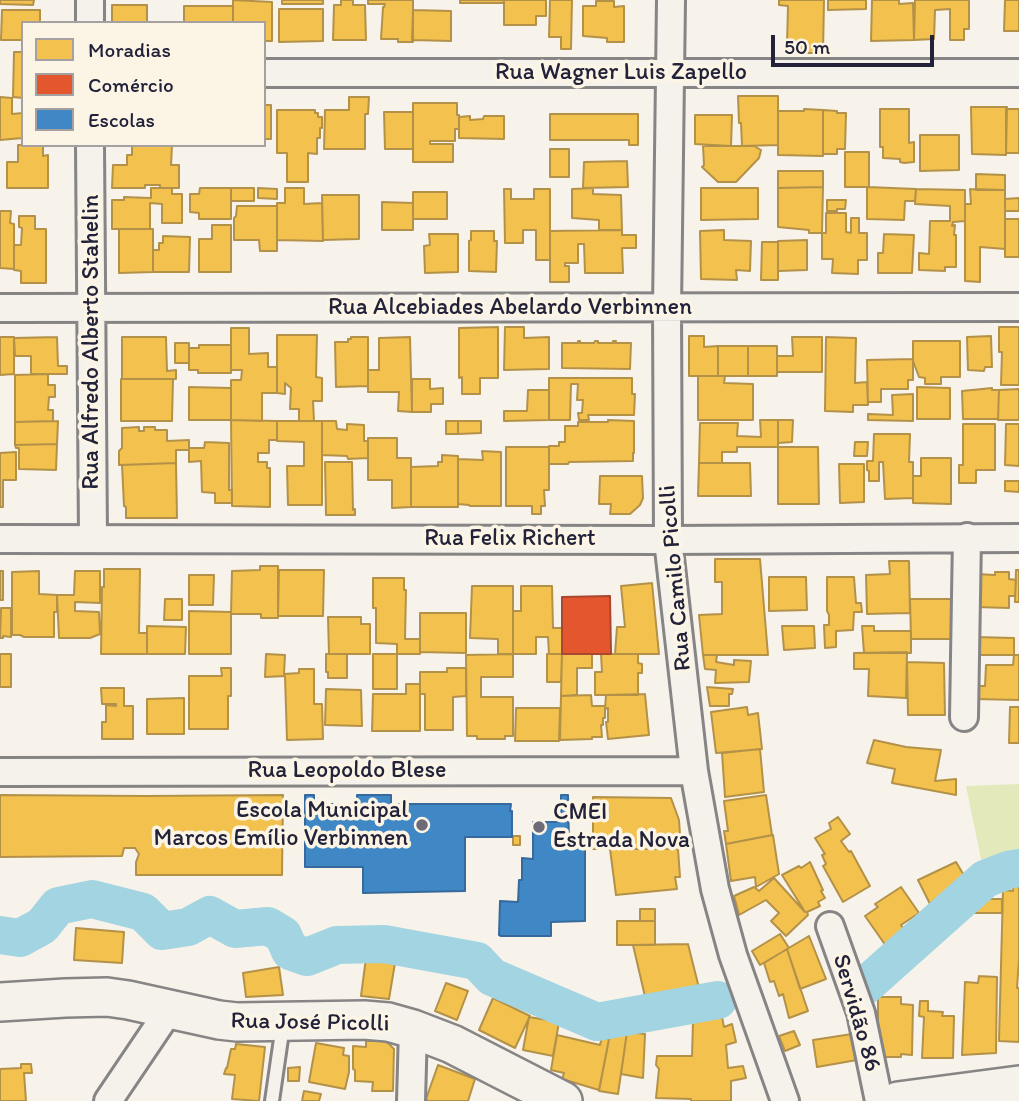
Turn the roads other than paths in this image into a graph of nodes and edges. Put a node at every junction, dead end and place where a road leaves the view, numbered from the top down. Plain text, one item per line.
1 (90, 0) edge
2 (671, 0) edge
3 (90, 21) edge
4 (266, 73) edge
5 (1019, 73) edge
6 (670, 74) junction
7 (90, 147) edge
8 (1019, 307) edge
9 (0, 308) edge
10 (92, 308) junction
11 (667, 309) junction
12 (967, 537) junction
13 (93, 538) junction
14 (1019, 538) edge
15 (0, 539) edge
16 (668, 540) junction
17 (964, 717) dead end
18 (694, 771) junction
19 (0, 772) edge
20 (830, 926) dead end
21 (0, 1002) edge
22 (170, 1009) junction
23 (284, 1021) junction
24 (413, 1028) junction
25 (1019, 1085) edge
26 (936, 1099) edge
27 (108, 1101) edge
28 (272, 1101) edge
29 (411, 1101) edge
30 (563, 1101) edge
31 (785, 1101) edge
32 (879, 1101) edge
33 (898, 1101) edge

1 - 3 street
2 - 6 street, Rua Camilo Picolli
4 - 6 street, Rua Wagner Luis Zapello
5 - 6 street, Rua Wagner Luis Zapello
6 - 11 street, Rua Camilo Picolli
7 - 10 street, Rua Alfredo Alberto Stahelin
8 - 11 street, Rua Alcebiades Abelardo Verbinnen
9 - 10 street, Rua Alcebiades Abelardo Verbinnen
10 - 11 street, Rua Alcebiades Abelardo Verbinnen
10 - 13 street, Rua Alfredo Alberto Stahelin
11 - 16 street, Rua Camilo Picolli
12 - 14 street, Rua Felix Richert
12 - 16 street, Rua Felix Richert
12 - 17 street
13 - 15 street, Rua Felix Richert
13 - 16 street, Rua Felix Richert
16 - 18 street, Rua Camilo Picolli
18 - 19 street, Rua Leopoldo Blese
18 - 31 street, Rua Camilo Picolli
20 - 32 street, Servidão 86
21 - 22 street, Rua José Picolli
22 - 23 street, Rua José Picolli
22 - 27 street
23 - 24 street, Rua José Picolli
23 - 28 lane
24 - 29 street
24 - 30 street, Rua José Picolli
25 - 26 street
26 - 33 street

